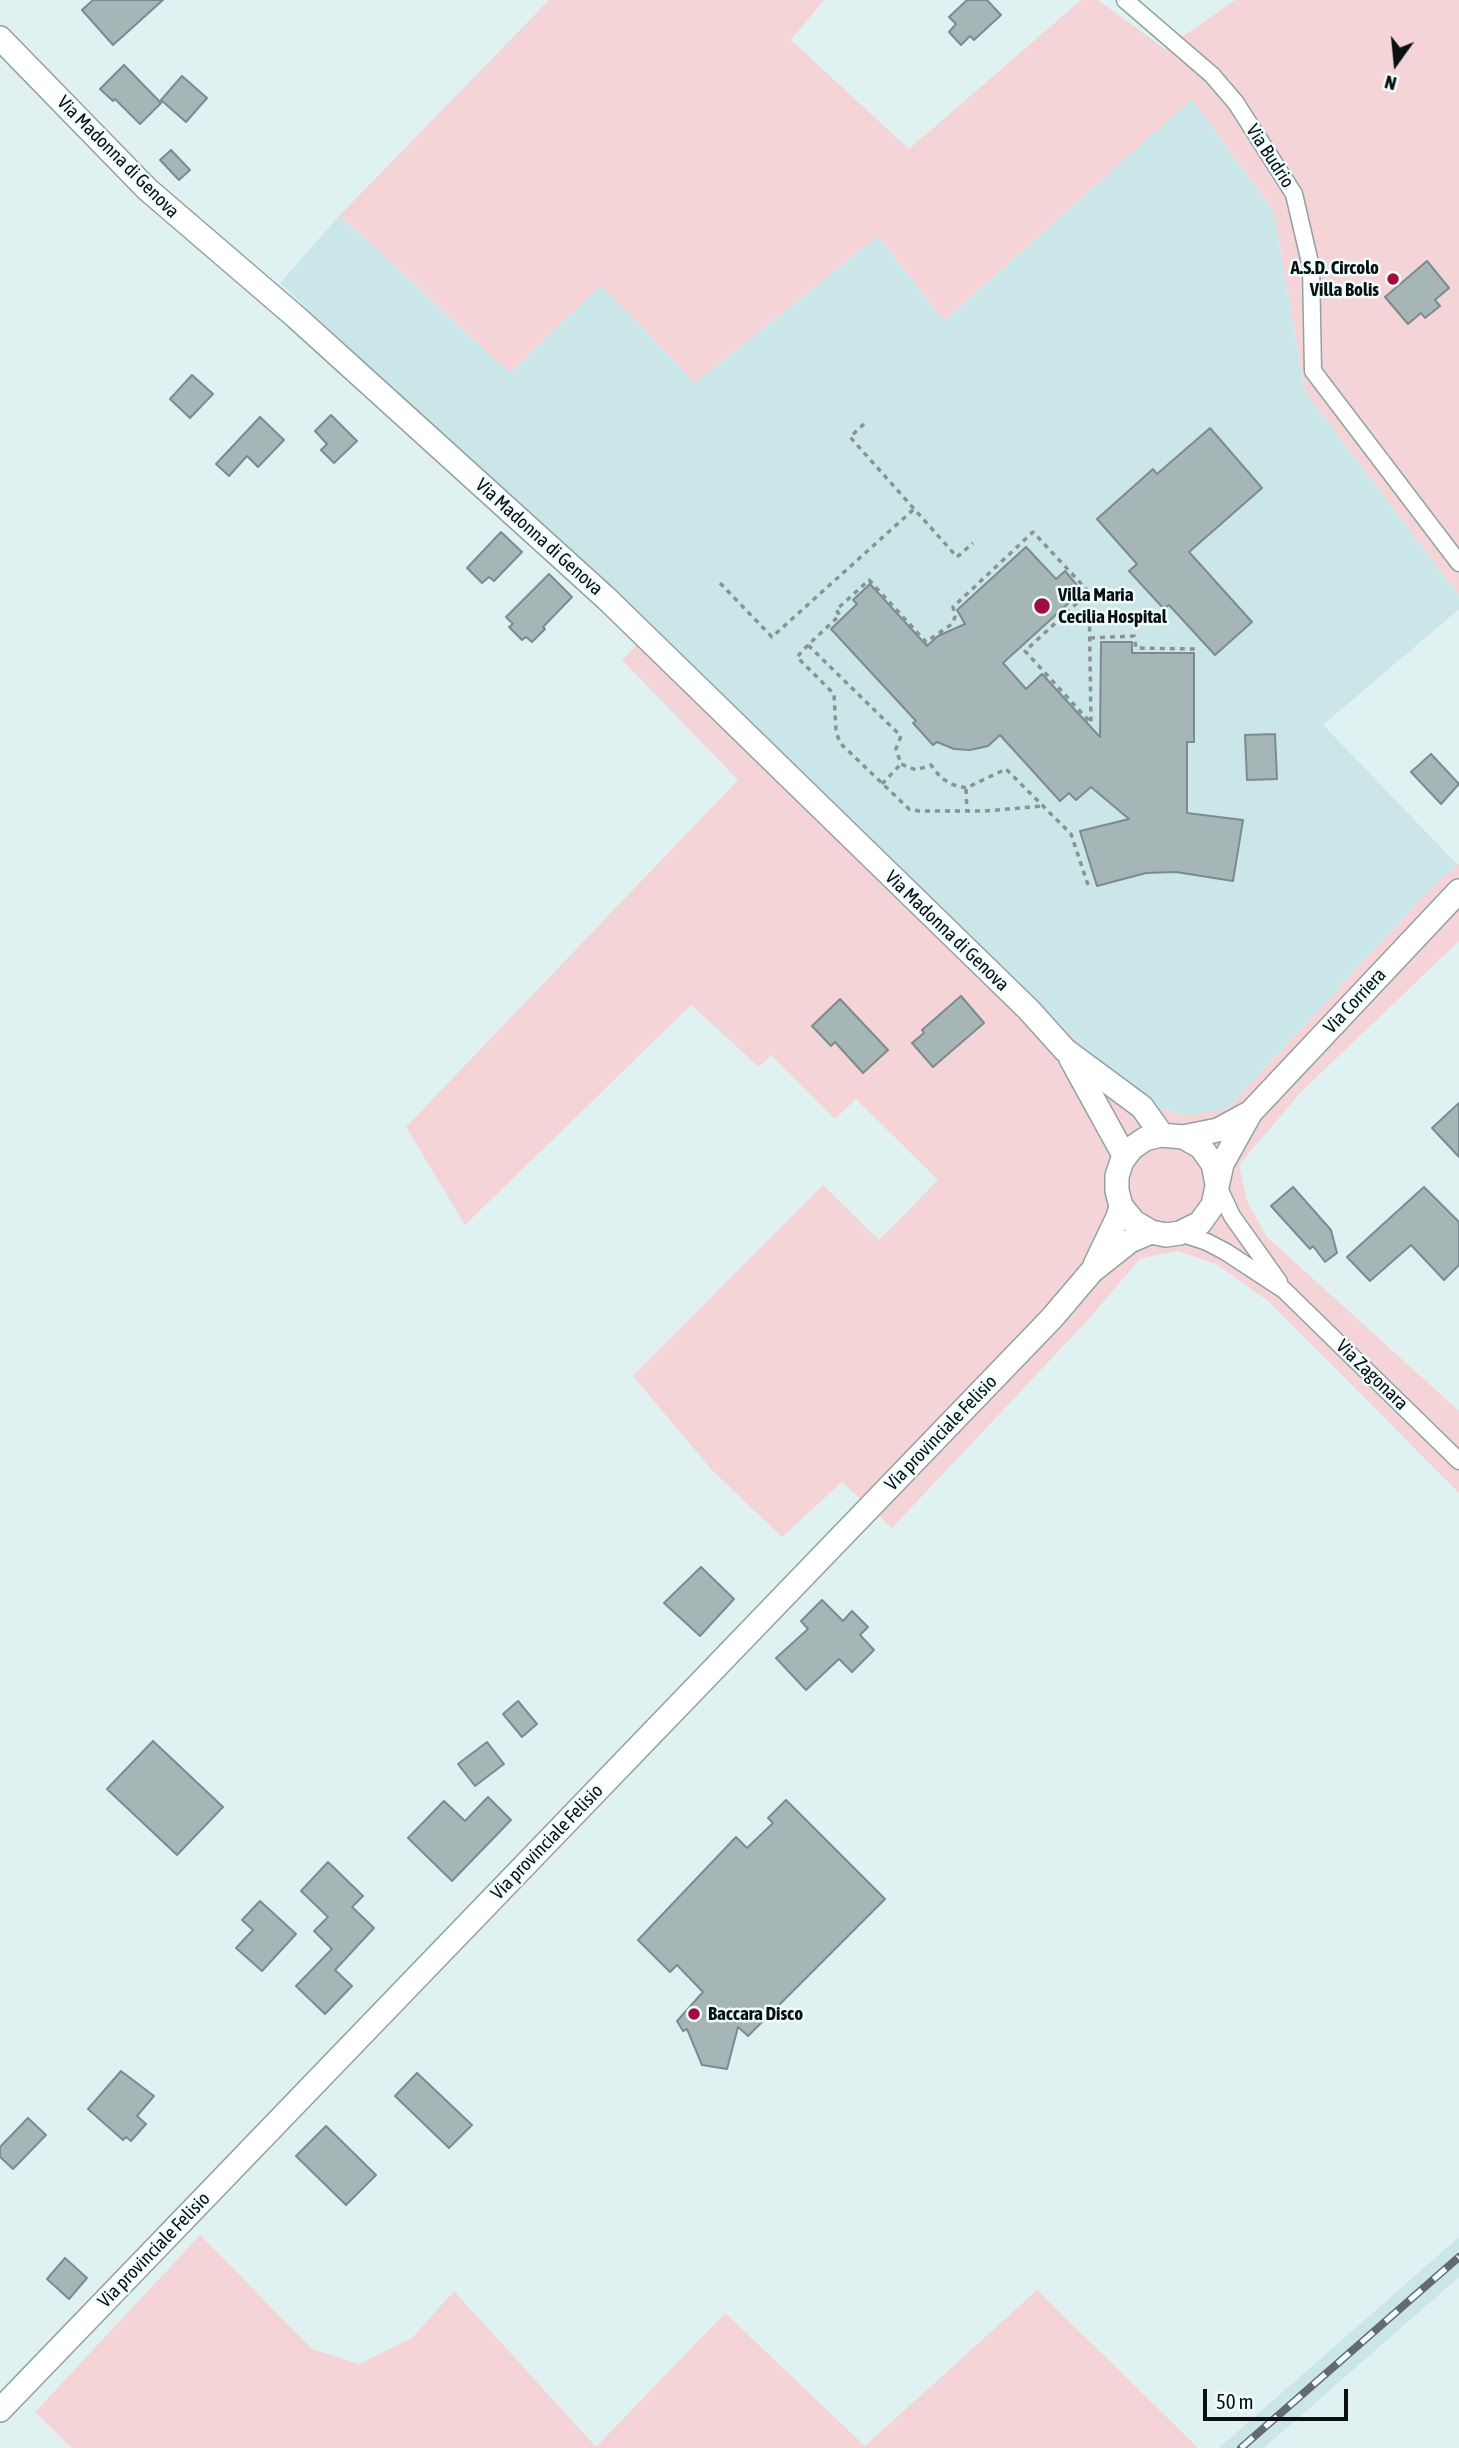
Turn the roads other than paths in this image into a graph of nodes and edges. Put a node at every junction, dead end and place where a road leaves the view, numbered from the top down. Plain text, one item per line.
1 (1125, 0) edge
2 (0, 38) edge
3 (1459, 563) edge
4 (1459, 891) edge
5 (1065, 1050) junction
6 (1251, 1112) junction
7 (1173, 1136) junction
8 (1125, 1157) junction
9 (1217, 1184) junction
10 (1121, 1206) junction
11 (1152, 1232) junction
12 (1181, 1233) junction
13 (1092, 1271) junction
14 (1284, 1290) junction
15 (1459, 1461) edge
16 (0, 2410) edge

1 - 3 street, Via Budrio
2 - 5 main road, Via Madonna di Genova
4 - 6 main road, Via Corriera
5 - 7 main road, Via Madonna di Genova
5 - 8 main road, Via Madonna di Genova
6 - 7 main road, Via Corriera
6 - 9 main road, Via Corriera
7 - 8 main road
7 - 9 main road
8 - 10 main road
9 - 12 main road
9 - 14 street, Via Zagonara
10 - 11 main road
10 - 13 main road
11 - 12 main road
11 - 13 main road
12 - 14 street, Via Zagonara
13 - 16 main road, Via provinciale Felisio
14 - 15 street, Via Zagonara

